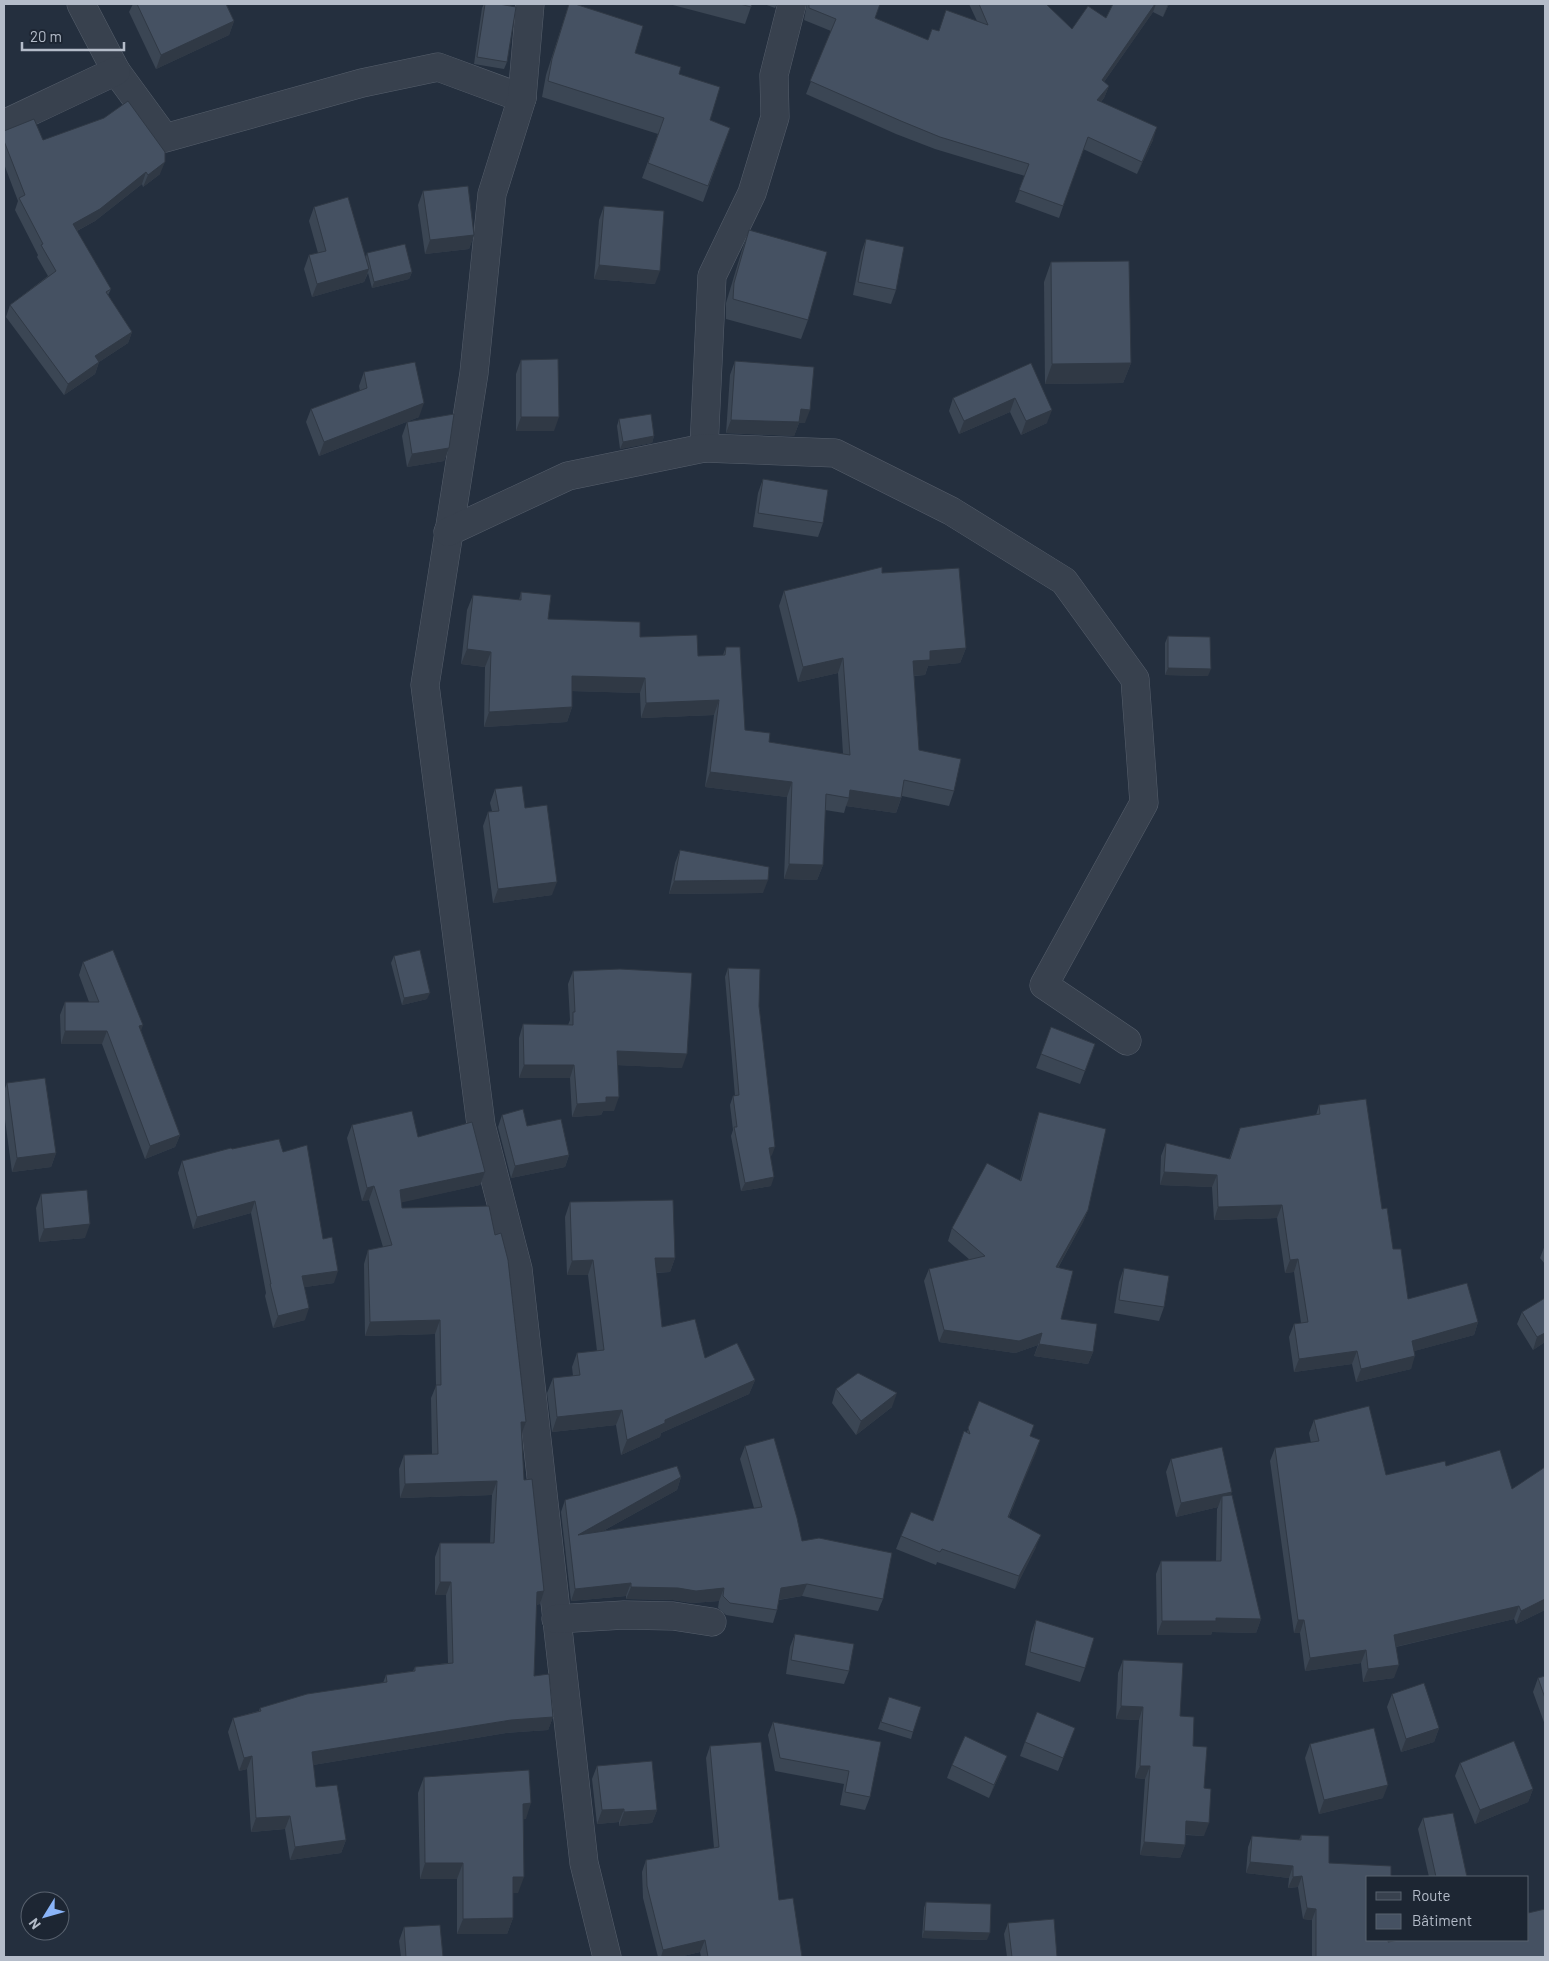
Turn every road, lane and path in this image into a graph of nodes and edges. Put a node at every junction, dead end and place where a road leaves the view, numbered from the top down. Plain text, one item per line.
1 (81, 4) edge
2 (530, 4) edge
3 (792, 4) edge
4 (116, 71) junction
5 (522, 98) junction
6 (4, 124) edge
7 (704, 448) junction
8 (448, 532) junction
9 (1127, 1041) dead end
10 (556, 1619) junction
11 (712, 1622) dead end
12 (607, 1957) edge

1 - 4 street
2 - 5 street
3 - 7 street
4 - 5 street
4 - 6 street
5 - 8 street
7 - 8 street
7 - 9 street
8 - 10 street
10 - 11 street
10 - 12 street

